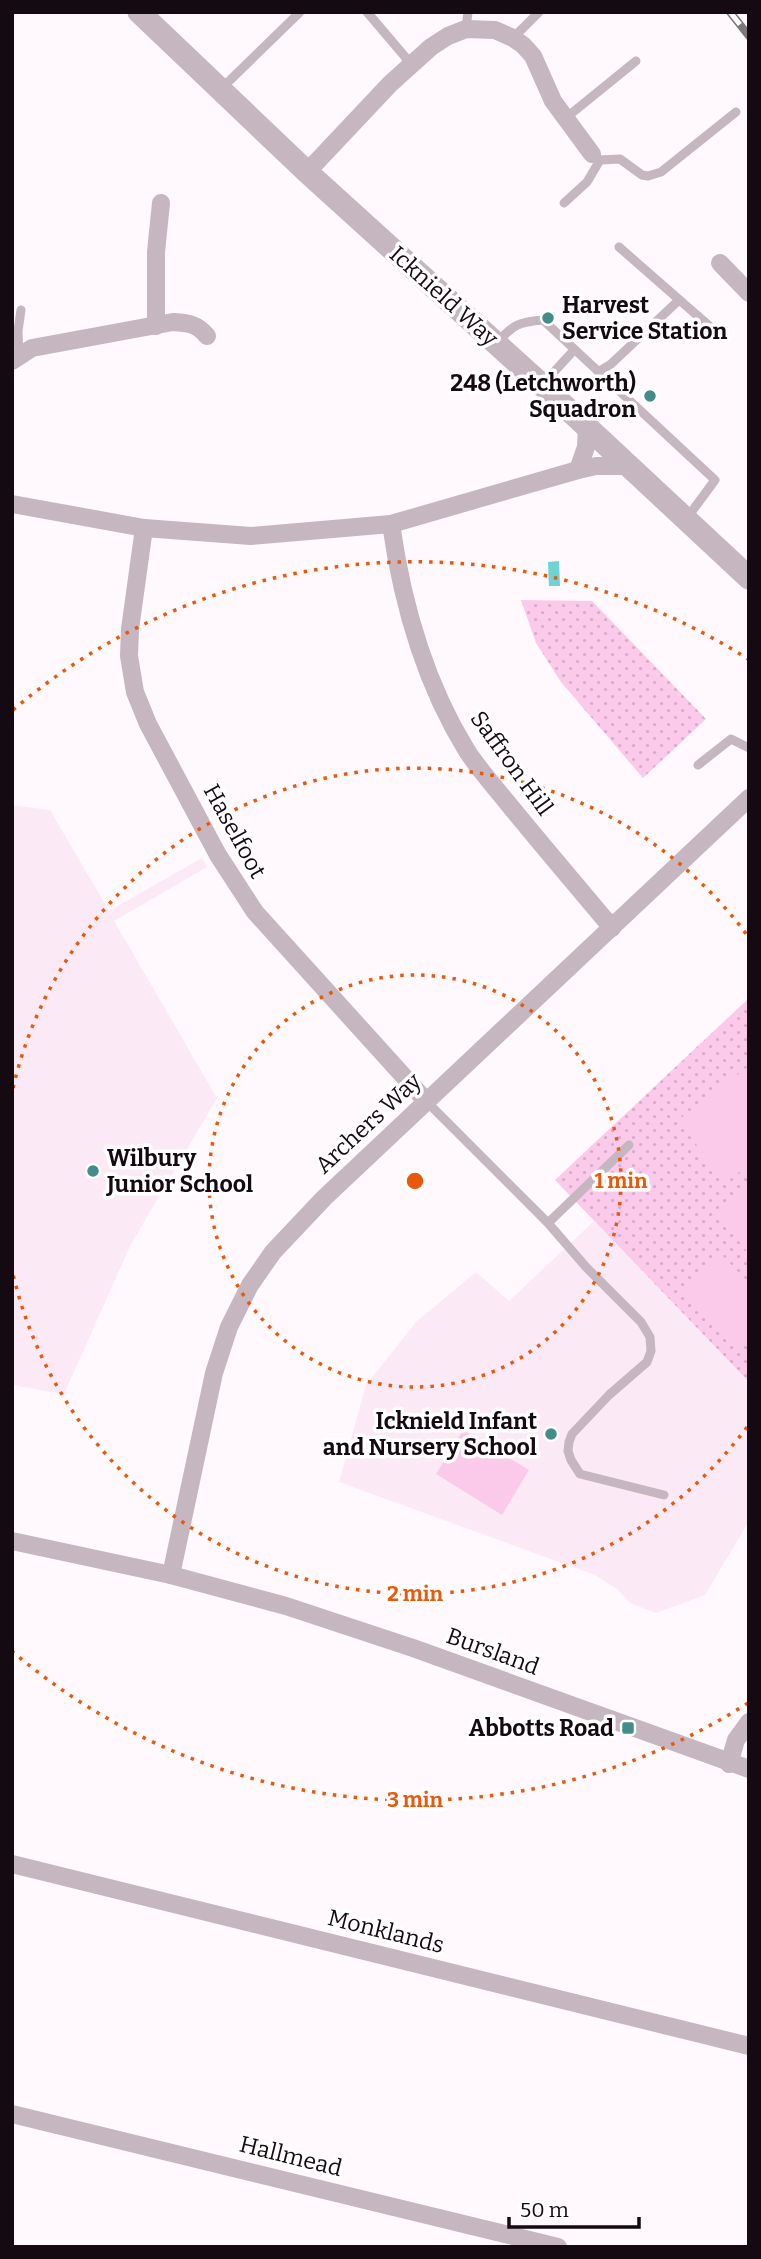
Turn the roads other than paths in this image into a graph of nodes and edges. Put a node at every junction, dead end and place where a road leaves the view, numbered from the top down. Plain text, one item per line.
1 (139, 12) edge
2 (300, 12) edge
3 (367, 12) edge
4 (539, 12) edge
5 (467, 21) edge
6 (513, 38) junction
7 (636, 61) dead end
8 (412, 65) junction
9 (220, 90) junction
10 (736, 112) dead end
11 (567, 117) junction
12 (596, 157) junction
13 (307, 172) junction
14 (161, 203) dead end
15 (564, 203) dead end
16 (619, 247) dead end
17 (719, 263) dead end
18 (749, 293) edge
19 (679, 300) junction
20 (21, 310) dead end
21 (156, 327) junction
22 (207, 336) dead end
23 (723, 338) dead end
24 (496, 343) junction
25 (574, 350) junction
26 (16, 358) edge
27 (598, 372) junction
28 (542, 385) junction
29 (587, 426) junction
30 (630, 466) junction
31 (578, 470) junction
32 (12, 504) edge
33 (687, 518) junction
34 (391, 524) junction
35 (144, 528) junction
36 (749, 578) edge
37 (749, 748) edge
38 (698, 765) dead end
39 (749, 798) edge
40 (612, 928) junction
41 (427, 1102) junction
42 (629, 1144) dead end
43 (548, 1223) junction
44 (664, 1495) dead end
45 (12, 1541) edge
46 (171, 1575) junction
47 (749, 1721) edge
48 (729, 1764) junction
49 (749, 1769) edge
50 (12, 1864) edge
51 (749, 2046) edge
52 (12, 2113) edge
53 (558, 2247) edge

1 - 9 street, Icknield Way
2 - 9 lane
3 - 8 lane
4 - 6 lane
5 - 6 street
5 - 8 street
6 - 11 street
7 - 11 lane
8 - 13 street
9 - 13 street, Icknield Way
10 - 12 lane
11 - 12 street
12 - 15 lane
13 - 24 street, Icknield Way
14 - 21 street
16 - 19 lane
17 - 18 street
19 - 23 lane
19 - 27 lane
20 - 26 lane
21 - 22 street
21 - 26 street
24 - 25 lane
24 - 28 street, Icknield Way
25 - 27 lane
25 - 28 lane
27 - 33 lane
28 - 29 street, Icknield Way
29 - 30 street, Icknield Way
29 - 31 street
30 - 31 street
30 - 33 street, Icknield Way
31 - 34 street
32 - 35 street
33 - 36 street, Icknield Way
34 - 35 street
34 - 40 street, Saffron Hill
35 - 41 street, Haselfoot
37 - 38 lane
39 - 40 street, Archers Way
40 - 41 street, Archers Way
41 - 43 lane
41 - 46 street, Archers Way
42 - 43 lane
43 - 44 lane
45 - 46 street, Bursland
46 - 48 street, Bursland
47 - 48 street
48 - 49 street, Bursland
50 - 51 street, Monklands
52 - 53 street, Hallmead

